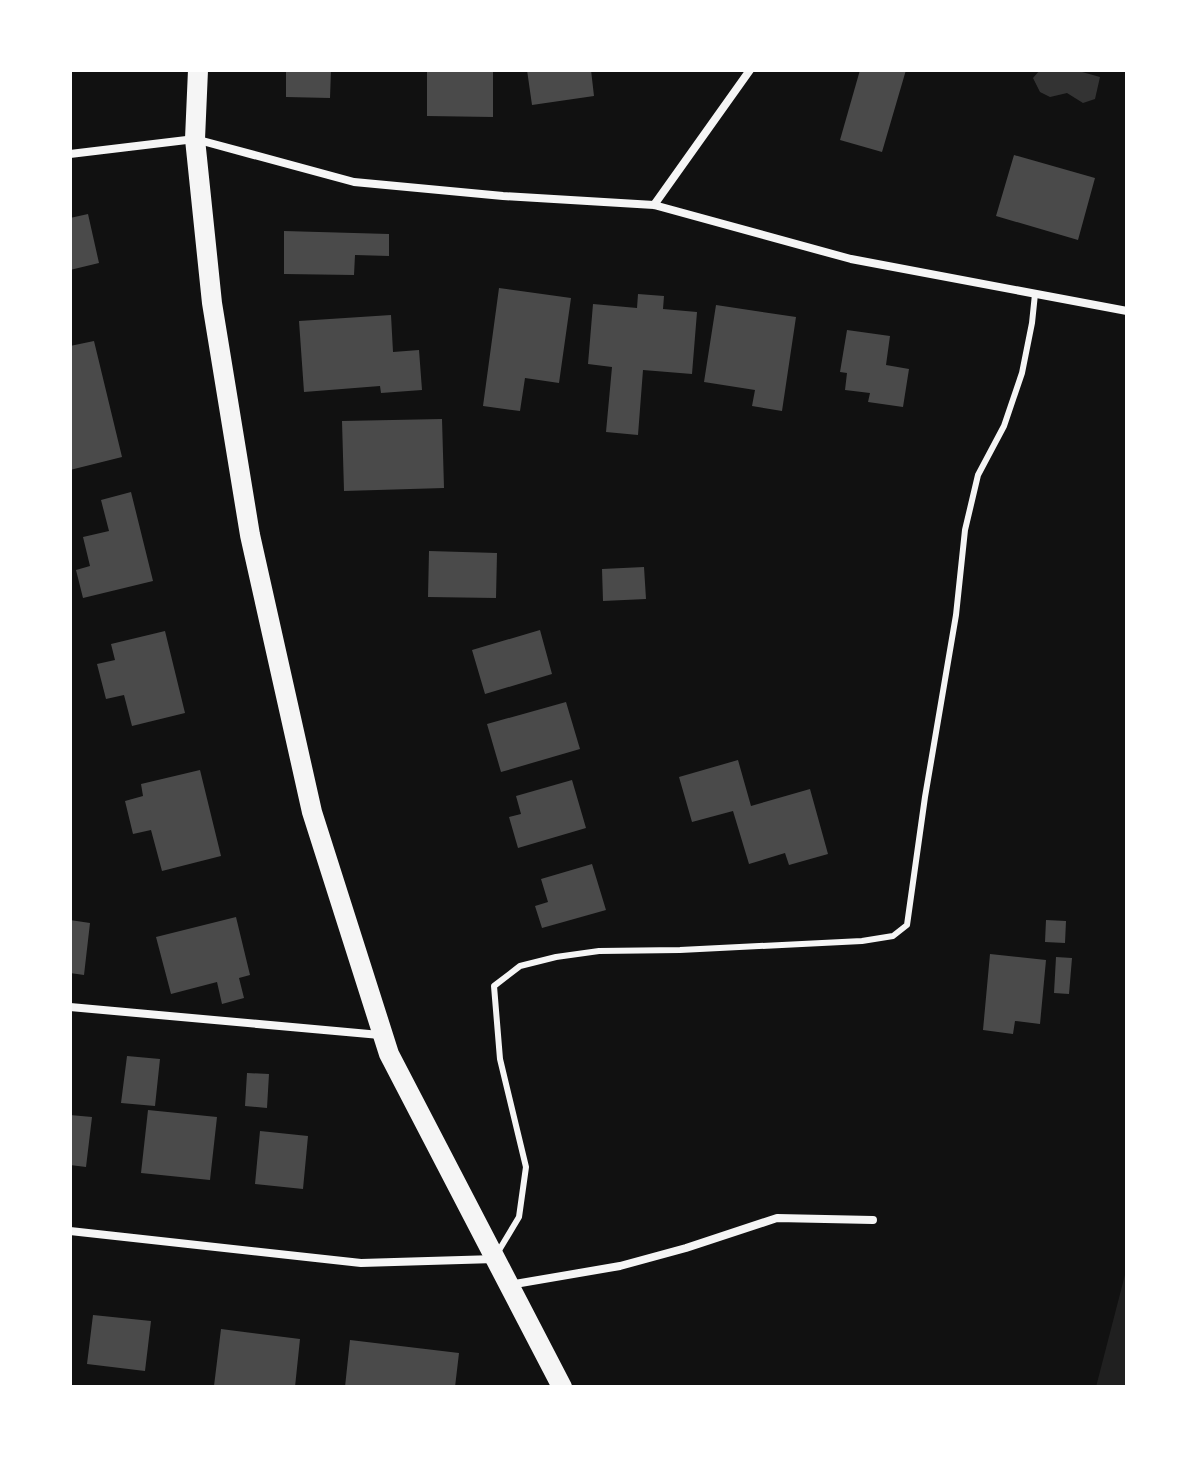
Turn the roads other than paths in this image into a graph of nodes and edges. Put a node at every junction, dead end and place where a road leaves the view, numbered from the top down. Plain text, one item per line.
1 (198, 70) edge
2 (750, 70) edge
3 (195, 139) junction
4 (70, 154) edge
5 (654, 205) junction
6 (1035, 294) junction
7 (1127, 311) edge
8 (70, 1007) edge
9 (382, 1035) junction
10 (873, 1220) dead end
11 (70, 1231) edge
12 (495, 1259) junction
13 (508, 1285) junction
14 (562, 1387) edge

1 - 3 main road
2 - 5 street
3 - 4 street
3 - 5 street
3 - 9 main road
5 - 6 street
6 - 7 street
6 - 12 lane
8 - 9 street
9 - 12 main road
10 - 13 street
11 - 12 street
12 - 13 main road
13 - 14 main road

